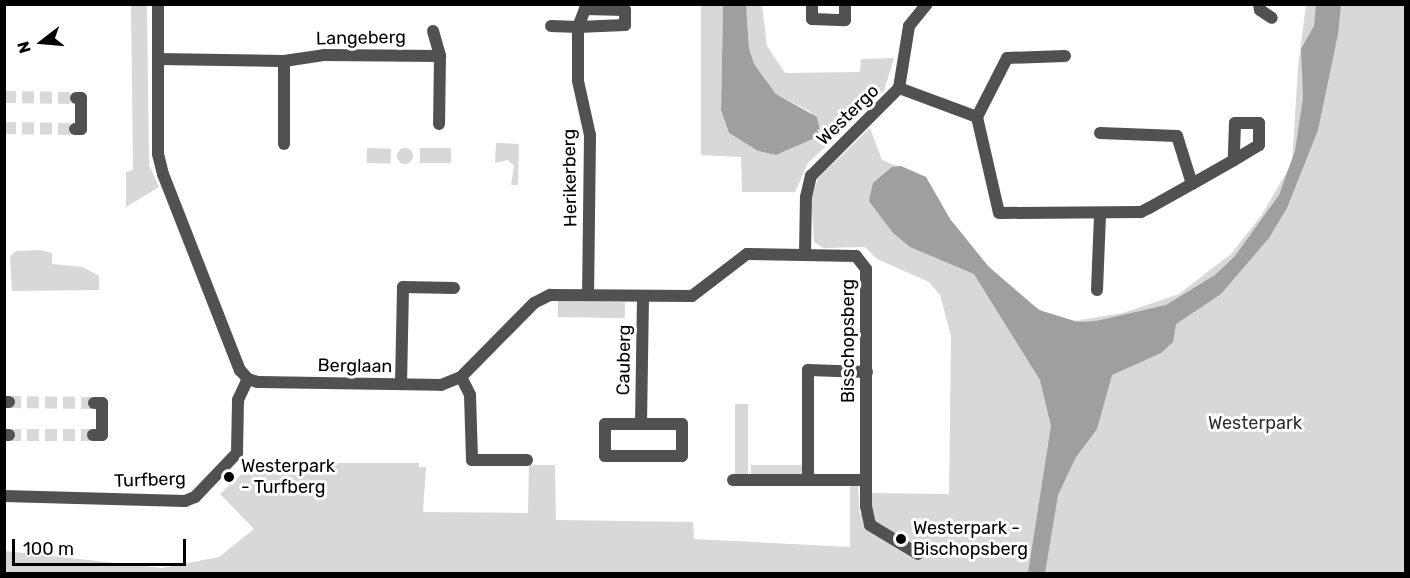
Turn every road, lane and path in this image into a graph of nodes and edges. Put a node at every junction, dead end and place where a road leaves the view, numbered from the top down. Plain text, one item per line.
1 (158, 4) edge
2 (812, 4) edge
3 (845, 4) edge
4 (927, 4) edge
5 (1259, 4) edge
6 (1272, 18) dead end
7 (551, 26) dead end
8 (433, 31) dead end
9 (440, 56) junction
10 (1065, 56) dead end
11 (158, 59) junction
12 (284, 61) junction
13 (899, 88) junction
14 (76, 98) dead end
15 (977, 117) junction
16 (439, 124) dead end
17 (75, 129) dead end
18 (1100, 133) dead end
19 (284, 144) dead end
20 (1234, 160) dead end
21 (1192, 184) junction
22 (1100, 214) junction
23 (805, 252) junction
24 (454, 288) dead end
25 (1097, 290) dead end
26 (588, 294) junction
27 (643, 297) junction
28 (867, 372) junction
29 (461, 376) junction
30 (248, 379) junction
31 (401, 384) junction
32 (94, 403) dead end
33 (641, 424) junction
34 (93, 435) dead end
35 (527, 460) dead end
36 (733, 480) dead end
37 (808, 480) junction
38 (866, 480) junction
39 (4, 496) edge
40 (918, 554) dead end

1 - 11 street
2 - 3 street
4 - 13 street, Westergo
5 - 6 street
7 - 26 street, Herikerberg
8 - 9 street
9 - 12 street, Langeberg
9 - 16 street
10 - 15 street
11 - 12 street, Langeberg
11 - 30 street
12 - 19 street
13 - 15 street
13 - 23 street, Westergo
14 - 17 street
15 - 22 street
18 - 21 street
20 - 21 street
21 - 22 street
22 - 25 street
23 - 27 street, Berglaan
23 - 28 street, Bisschopsberg
24 - 31 street
26 - 27 street, Berglaan
26 - 29 street, Berglaan
27 - 33 street, Cauberg
28 - 37 street
28 - 38 street, Bisschopsberg
29 - 31 street, Berglaan
29 - 35 street
30 - 31 street, Berglaan
30 - 39 street, Turfberg
32 - 34 street
33 - 33 street
36 - 37 street
37 - 38 street
38 - 40 street, Bisschopsberg

